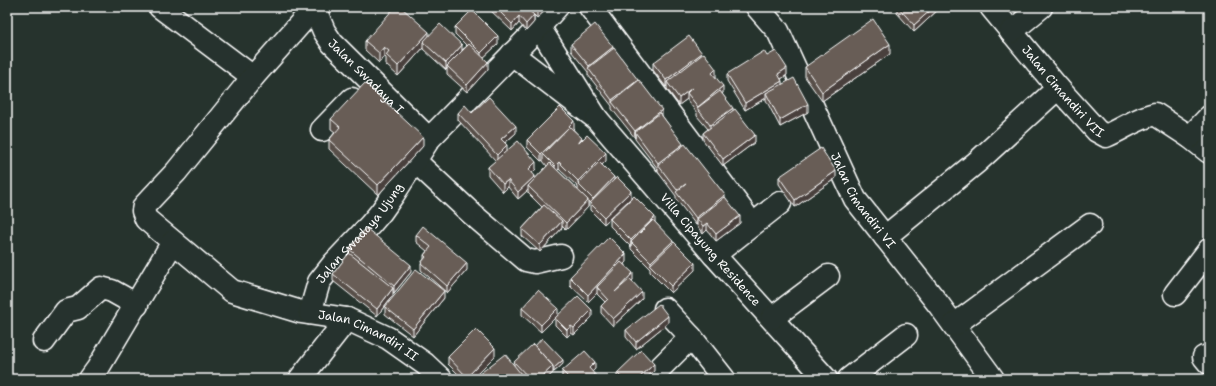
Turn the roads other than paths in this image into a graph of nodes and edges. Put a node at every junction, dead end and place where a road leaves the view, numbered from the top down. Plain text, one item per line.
1 (314, 7) edge
2 (557, 7) edge
3 (590, 7) edge
4 (757, 7) edge
5 (991, 7) edge
6 (1041, 7) edge
7 (166, 9) edge
8 (539, 27) junction
9 (1011, 32) junction
10 (512, 54) junction
11 (558, 58) junction
12 (539, 75) junction
13 (253, 77) junction
14 (370, 82) junction
15 (1058, 88) junction
16 (1209, 117) edge
17 (596, 119) junction
18 (322, 130) dead end
19 (1190, 137) junction
20 (429, 139) junction
21 (1209, 152) edge
22 (415, 161) junction
23 (780, 203) dead end
24 (745, 214) dead end
25 (1090, 225) dead end
26 (885, 237) junction
27 (174, 242) junction
28 (1209, 250) edge
29 (714, 255) junction
30 (561, 256) dead end
31 (828, 276) dead end
32 (1175, 294) dead end
33 (137, 305) junction
34 (665, 309) edge
35 (310, 313) junction
36 (347, 318) junction
37 (772, 318) junction
38 (954, 325) junction
39 (906, 335) dead end
40 (691, 336) junction
41 (44, 340) dead end
42 (90, 379) edge
43 (300, 379) edge
44 (441, 379) edge
45 (649, 379) edge
46 (724, 379) edge
47 (826, 379) edge
48 (849, 379) edge
49 (993, 379) edge

1 - 13 street
1 - 14 street, Jalan Swadaya I
2 - 8 street, Jalan Swadaya Ujung
3 - 24 street
4 - 26 street, Jalan Cimandiri VI
5 - 9 street, Jalan Cimandiri VII
6 - 9 street
7 - 13 street
8 - 10 street, Jalan Swadaya Ujung
8 - 11 street, Villa Cipayung Residence
9 - 15 street, Jalan Cimandiri VII
10 - 12 street, Villa Cipayung Residence
10 - 20 street, Jalan Swadaya Ujung
11 - 12 street
11 - 17 street, Villa Cipayung Residence
12 - 17 street, Villa Cipayung Residence
13 - 27 street
14 - 18 street
14 - 20 street, Jalan Swadaya I
15 - 19 street, Jalan Cimandiri VII
15 - 26 street
16 - 19 street
17 - 29 street, Villa Cipayung Residence
19 - 21 street, Jalan Cimandiri VII
20 - 22 street, Jalan Swadaya Ujung
22 - 30 street
22 - 35 street, Jalan Swadaya Ujung
23 - 29 street
25 - 38 street
26 - 38 street, Jalan Cimandiri VI
27 - 33 street
27 - 35 street
28 - 32 street
29 - 37 street, Villa Cipayung Residence
31 - 37 street
33 - 41 street
33 - 42 street
34 - 40 street
35 - 36 street, Jalan Cimandiri II
36 - 43 street
36 - 44 street, Jalan Cimandiri II
37 - 47 street, Villa Cipayung Residence
38 - 49 street, Jalan Cimandiri VI
39 - 48 street
40 - 45 street
40 - 46 street

